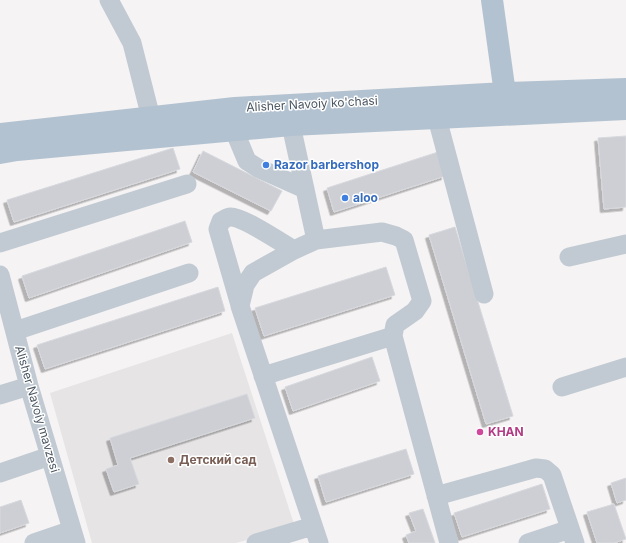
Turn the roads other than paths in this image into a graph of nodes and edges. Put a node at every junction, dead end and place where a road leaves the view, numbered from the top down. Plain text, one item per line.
1 (109, 0) edge
2 (492, 0) edge
3 (626, 89) edge
4 (505, 93) junction
5 (626, 109) edge
6 (508, 115) junction
7 (151, 118) junction
8 (437, 118) junction
9 (291, 125) junction
10 (234, 130) junction
11 (0, 134) edge
12 (0, 153) edge
13 (187, 184) dead end
14 (304, 189) junction
15 (316, 240) junction
16 (0, 243) edge
17 (626, 244) edge
18 (294, 250) junction
19 (569, 257) dead end
20 (188, 273) dead end
21 (0, 275) edge
22 (484, 294) dead end
23 (4, 303) edge
24 (240, 306) junction
25 (15, 331) junction
26 (393, 336) junction
27 (626, 367) edge
28 (263, 376) junction
29 (29, 386) junction
30 (562, 387) dead end
31 (0, 396) edge
32 (50, 456) junction
33 (0, 472) edge
34 (436, 496) junction
35 (316, 534) edge
36 (74, 536) edge
37 (572, 536) edge
38 (34, 543) edge
39 (256, 543) edge
40 (450, 543) edge
41 (528, 543) edge

1 - 7 street
2 - 4 main road
3 - 4 main road, Alisher Navoiy ko'chasi
4 - 6 main road
4 - 7 main road, Alisher Navoiy ko'chasi
5 - 6 main road, Alisher Navoiy ko'chasi
6 - 8 main road, Alisher Navoiy ko'chasi
7 - 11 main road, Alisher Navoiy ko'chasi
8 - 9 main road, Alisher Navoiy ko'chasi
8 - 22 street
9 - 10 main road, Alisher Navoiy ko'chasi
9 - 14 street
10 - 12 main road, Alisher Navoiy ko'chasi
10 - 14 street
13 - 16 street
14 - 15 street
15 - 18 street
15 - 26 street
17 - 19 street
18 - 24 street
18 - 24 street
20 - 25 street
21 - 23 street, Alisher Navoiy mavzesi
23 - 25 street, Alisher Navoiy mavzesi
24 - 28 street
25 - 29 street, Alisher Navoiy mavzesi
26 - 28 street
26 - 34 street
27 - 30 street
28 - 35 street
29 - 31 street
29 - 32 street, Alisher Navoiy mavzesi
32 - 33 street
32 - 36 street, Alisher Navoiy mavzesi
34 - 37 street
34 - 40 street
35 - 39 street
36 - 38 street
37 - 41 street

